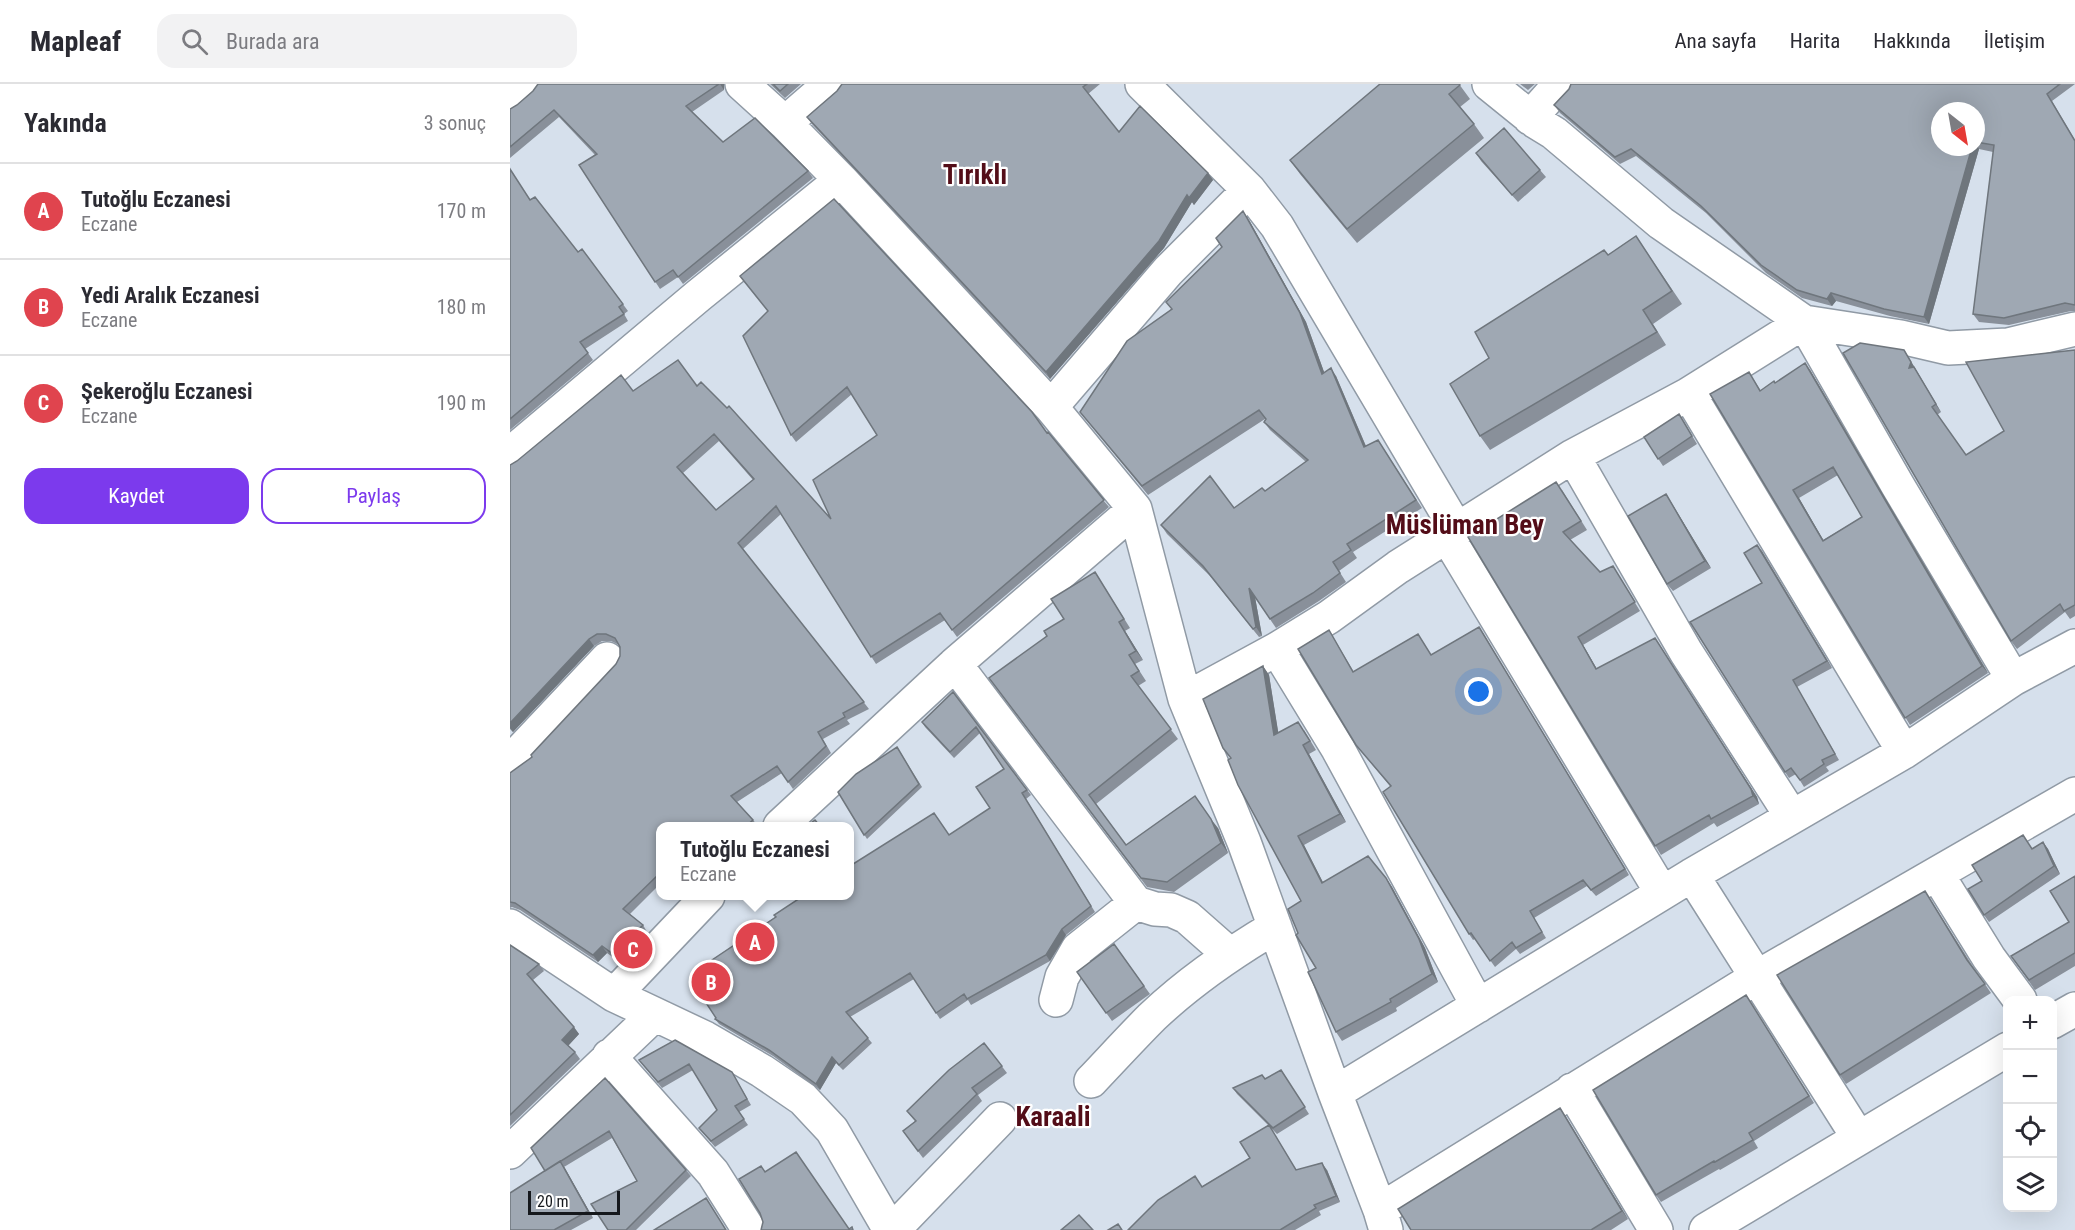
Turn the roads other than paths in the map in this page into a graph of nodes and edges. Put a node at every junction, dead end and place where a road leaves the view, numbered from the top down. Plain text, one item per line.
1 (526, 84) edge
2 (742, 84) edge
3 (830, 84) edge
4 (1489, 84) edge
5 (1560, 84) edge
6 (1148, 86) edge
7 (510, 98) edge
8 (1530, 118) junction
9 (785, 123) junction
10 (841, 180) junction
11 (1249, 190) junction
12 (1804, 322) junction
13 (2075, 329) edge
14 (1689, 394) junction
15 (1052, 407) junction
16 (510, 454) edge
17 (1574, 456) junction
18 (1135, 509) junction
19 (1452, 533) junction
20 (2075, 646) edge
21 (1277, 649) junction
22 (608, 659) dead end
23 (955, 664) junction
24 (2013, 679) junction
25 (1185, 699) junction
26 (1904, 752) junction
27 (510, 762) edge
28 (2075, 794) edge
29 (1792, 817) junction
30 (784, 822) edge
31 (1937, 874) junction
32 (1692, 875) junction
33 (1662, 893) junction
34 (704, 900) edge
35 (1136, 903) junction
36 (510, 926) edge
37 (1275, 927) junction
38 (1230, 954) junction
39 (1757, 977) junction
40 (614, 995) junction
41 (2017, 996) edge
42 (1056, 1000) dead end
43 (1478, 1006) junction
44 (2075, 1009) edge
45 (654, 1015) junction
46 (2057, 1019) edge
47 (2005, 1050) edge
48 (609, 1056) junction
49 (1091, 1081) dead end
50 (1572, 1090) junction
51 (1335, 1092) junction
52 (1000, 1119) dead end
53 (1858, 1137) junction
54 (510, 1152) edge
55 (1383, 1220) edge
56 (749, 1230) edge
57 (891, 1230) edge
58 (1656, 1230) edge
59 (1706, 1230) edge

1 - 7 street
2 - 9 street
3 - 9 street
4 - 8 street
5 - 8 street
6 - 11 street
8 - 12 street
9 - 10 street
10 - 15 street
10 - 16 street
11 - 15 street
11 - 19 street
12 - 13 street
12 - 14 street
12 - 24 street
14 - 17 street
14 - 26 street
15 - 18 street
17 - 19 street
17 - 29 street
18 - 23 street
18 - 25 street
19 - 21 street
19 - 33 street
20 - 24 street
21 - 25 street
21 - 43 street
22 - 27 street
23 - 30 street
23 - 35 street
24 - 26 street
25 - 37 street
26 - 29 street
28 - 31 street
29 - 32 street
31 - 39 street
31 - 41 street
32 - 33 street
32 - 39 street
33 - 43 street
34 - 40 street
35 - 38 street
35 - 42 street
36 - 40 street
37 - 38 street
37 - 51 street
38 - 49 street
39 - 50 street
39 - 53 street
40 - 45 street
43 - 51 street
44 - 46 street
45 - 48 street
45 - 57 street
47 - 53 street
48 - 54 street
48 - 56 street
50 - 55 street
50 - 58 street
51 - 55 street
52 - 57 street
53 - 59 street

